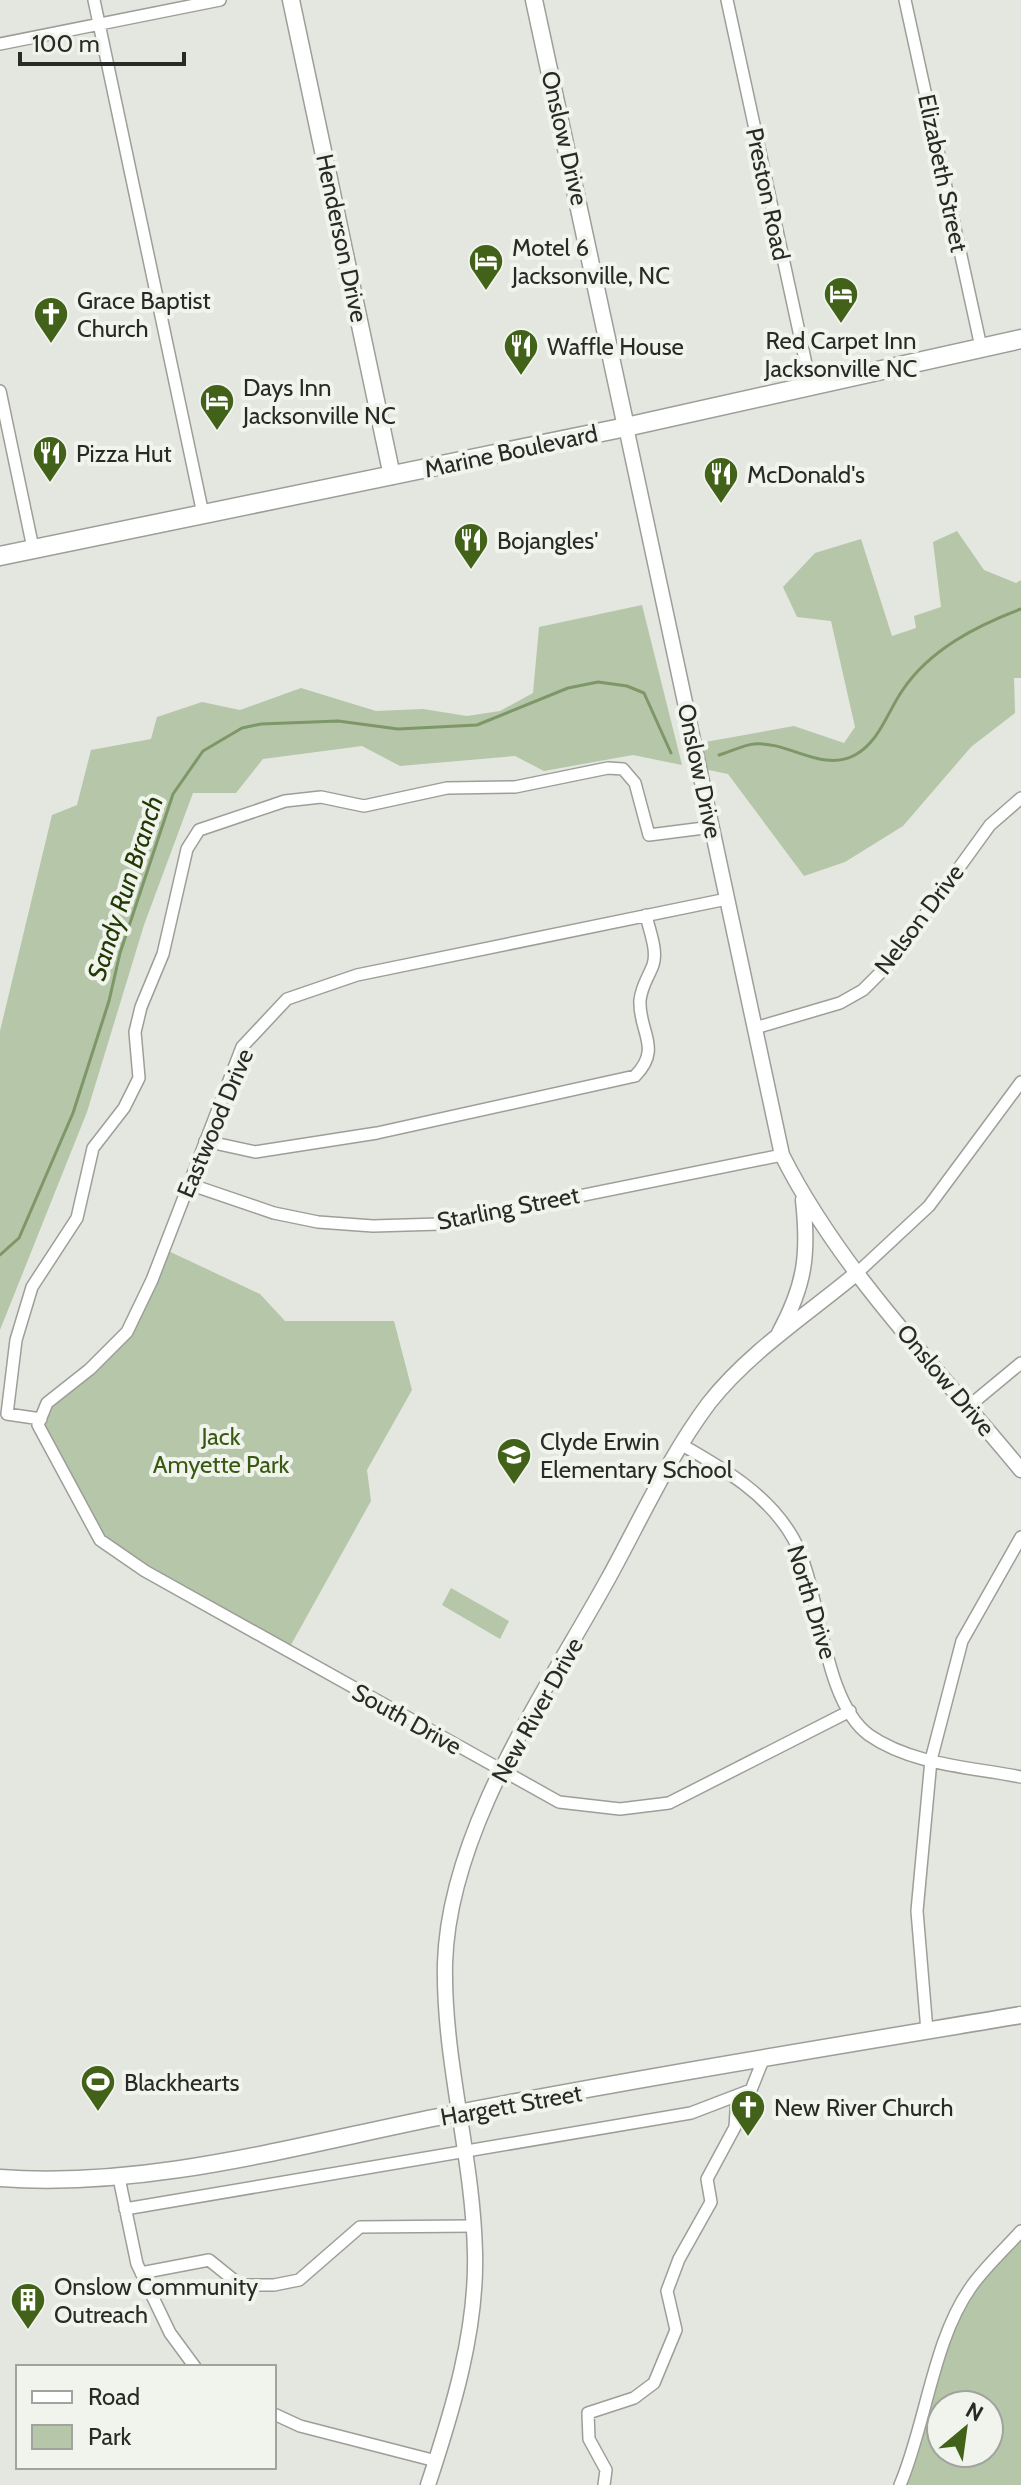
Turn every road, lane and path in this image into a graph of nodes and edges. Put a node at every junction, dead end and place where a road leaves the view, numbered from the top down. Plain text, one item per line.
1 (94, 0) edge
2 (220, 0) edge
3 (291, 0) edge
4 (534, 0) edge
5 (727, 0) edge
6 (905, 0) edge
7 (99, 23) junction
8 (0, 44) edge
9 (1021, 339) edge
10 (981, 347) junction
11 (811, 387) junction
12 (0, 391) edge
13 (626, 427) junction
14 (392, 476) junction
15 (203, 514) junction
16 (33, 548) junction
17 (0, 556) edge
18 (1021, 798) edge
19 (712, 827) junction
20 (727, 899) junction
21 (646, 915) junction
22 (755, 1028) junction
23 (1021, 1082) edge
24 (205, 1141) junction
25 (782, 1155) junction
26 (189, 1184) junction
27 (803, 1196) junction
28 (857, 1273) junction
29 (774, 1341) junction
30 (1021, 1363) edge
31 (969, 1406) junction
32 (40, 1422) junction
33 (682, 1445) junction
34 (1021, 1470) edge
35 (1021, 1537) edge
36 (850, 1711) junction
37 (931, 1760) junction
38 (501, 1772) junction
39 (1021, 1777) edge
40 (1021, 2015) edge
41 (927, 2031) junction
42 (763, 2060) junction
43 (737, 2096) junction
44 (457, 2114) junction
45 (463, 2151) junction
46 (0, 2178) edge
47 (119, 2178) junction
48 (125, 2209) junction
49 (473, 2226) junction
50 (1021, 2231) edge
51 (141, 2273) junction
52 (194, 2365) edge
53 (276, 2415) edge
54 (436, 2461) junction
55 (428, 2485) edge
56 (604, 2485) edge
57 (900, 2485) edge

1 - 7 street
2 - 7 street
3 - 14 main road, Henderson Drive
4 - 13 main road, Onslow Drive
5 - 11 street, Preston Road
6 - 10 street, Elizabeth Street
7 - 8 street
7 - 15 street
9 - 10 main road, Marine Boulevard
10 - 11 main road, Marine Boulevard
11 - 13 main road, Marine Boulevard
12 - 16 street
13 - 14 main road, Marine Boulevard
13 - 19 street, Onslow Drive
14 - 15 main road, Marine Boulevard
15 - 16 main road, Marine Boulevard
16 - 17 main road, Marine Boulevard
18 - 22 street, Nelson Drive
19 - 20 street, Onslow Drive
19 - 32 street
20 - 21 street, Eastwood Drive
20 - 22 street, Onslow Drive
21 - 24 street, Eastwood Drive
21 - 24 street
22 - 25 street, Onslow Drive
23 - 28 street, New River Drive
24 - 26 street, Eastwood Drive
25 - 26 street, Starling Street
25 - 27 street, Onslow Drive
26 - 32 street, Eastwood Drive
27 - 28 street, Onslow Drive
27 - 29 street
28 - 29 street, New River Drive
28 - 31 street, Onslow Drive
29 - 33 street, New River Drive
30 - 31 street
31 - 34 street, Onslow Drive
32 - 38 street, South Drive
33 - 36 street, North Drive
33 - 38 street, New River Drive
35 - 37 street
36 - 37 street, North Drive
36 - 38 street, South Drive
37 - 39 street
37 - 41 street
38 - 44 street, New River Drive
40 - 41 main road, Hargett Street
41 - 42 main road, Hargett Street
42 - 43 street
42 - 44 main road, Hargett Street
43 - 45 street
43 - 56 street
44 - 45 street, New River Drive
44 - 47 main road, Hargett Street
45 - 48 street
45 - 49 street, New River Drive
46 - 47 main road, Hargett Street
47 - 48 street
48 - 51 street
49 - 51 street
49 - 54 street, New River Drive
50 - 57 street
51 - 52 street
53 - 54 street
54 - 55 street, New River Drive

